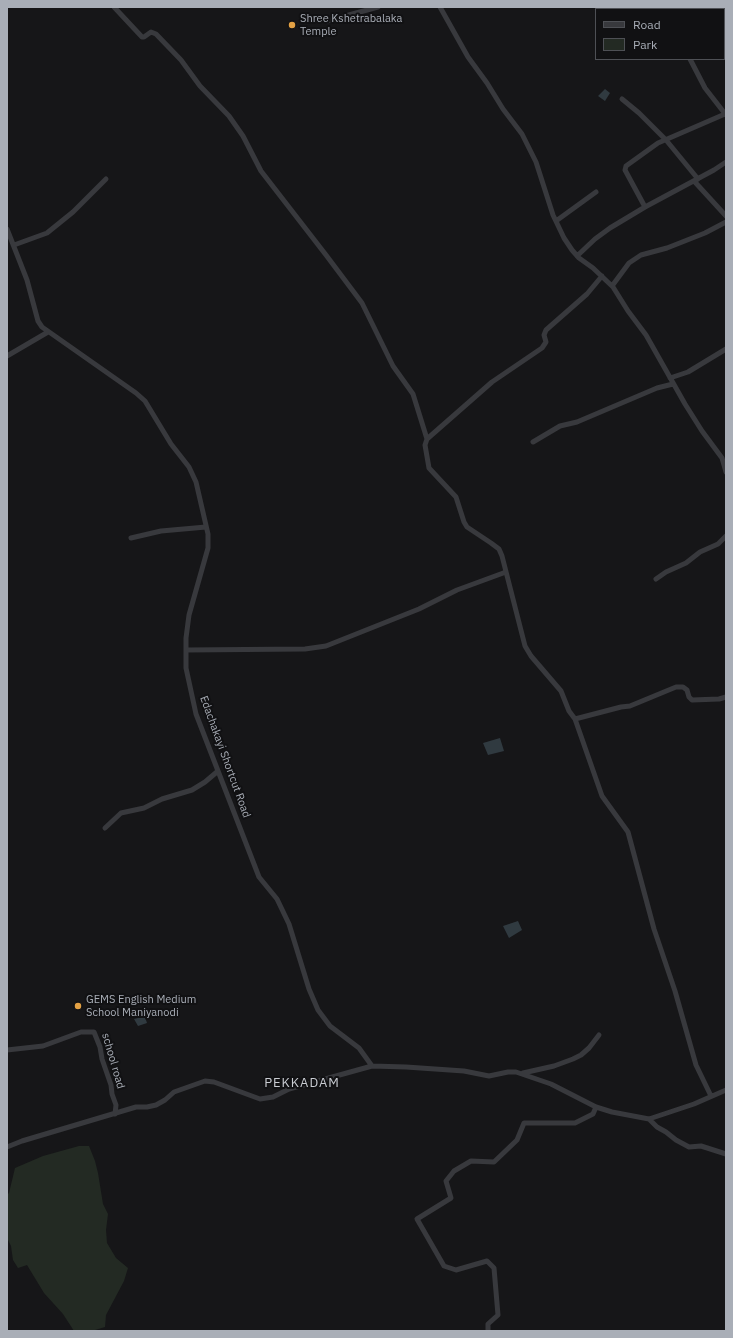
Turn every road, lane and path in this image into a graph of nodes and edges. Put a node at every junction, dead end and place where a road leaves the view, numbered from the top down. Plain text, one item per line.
1 (114, 7) edge
2 (378, 7) edge
3 (440, 7) edge
4 (326, 21) dead end
5 (691, 60) edge
6 (622, 99) dead end
7 (726, 115) edge
8 (666, 140) junction
9 (726, 162) edge
10 (106, 179) dead end
11 (696, 180) junction
12 (596, 192) dead end
13 (645, 208) junction
14 (726, 216) edge
15 (556, 221) junction
16 (726, 222) edge
17 (7, 229) edge
18 (14, 245) junction
19 (577, 256) junction
20 (602, 276) junction
21 (612, 286) junction
22 (48, 332) junction
23 (726, 349) edge
24 (7, 356) edge
25 (670, 378) junction
26 (673, 384) junction
27 (427, 439) junction
28 (533, 442) dead end
29 (724, 457) edge
30 (726, 472) edge
31 (206, 527) junction
32 (726, 536) edge
33 (131, 538) dead end
34 (506, 572) junction
35 (656, 580) dead end
36 (186, 650) junction
37 (726, 697) edge
38 (574, 719) junction
39 (218, 771) junction
40 (105, 828) dead end
41 (599, 1036) dead end
42 (7, 1050) edge
43 (372, 1066) junction
44 (522, 1073) junction
45 (726, 1090) edge
46 (711, 1096) junction
47 (596, 1107) junction
48 (115, 1114) junction
49 (649, 1119) junction
50 (7, 1147) edge
51 (726, 1154) edge
52 (488, 1331) edge

1 - 27 street
2 - 4 street
3 - 15 street
5 - 7 street
6 - 8 street
7 - 8 street
8 - 11 street
8 - 13 street
9 - 11 street
10 - 18 street
11 - 13 street
11 - 14 street
12 - 15 street
13 - 19 street
15 - 19 street
16 - 21 street
17 - 18 street, Edachakayi Shortcut Road
18 - 22 street, Edachakayi Shortcut Road
19 - 20 street
20 - 21 street
20 - 27 street
21 - 25 street
22 - 24 street
22 - 31 street, Edachakayi Shortcut Road
23 - 25 street
25 - 26 street
26 - 28 street
26 - 29 street
27 - 34 street
29 - 30 street
31 - 33 street
31 - 36 street, Edachakayi Shortcut Road
32 - 35 street
34 - 36 street
34 - 38 street
36 - 39 street, Edachakayi Shortcut Road
37 - 38 street
38 - 46 street
39 - 40 street
39 - 43 street, Edachakayi Shortcut Road
41 - 44 street
42 - 48 street, school road
43 - 44 street
43 - 48 street
44 - 47 street
45 - 46 street
46 - 49 street
47 - 49 street
47 - 52 street
48 - 50 street
49 - 51 street

